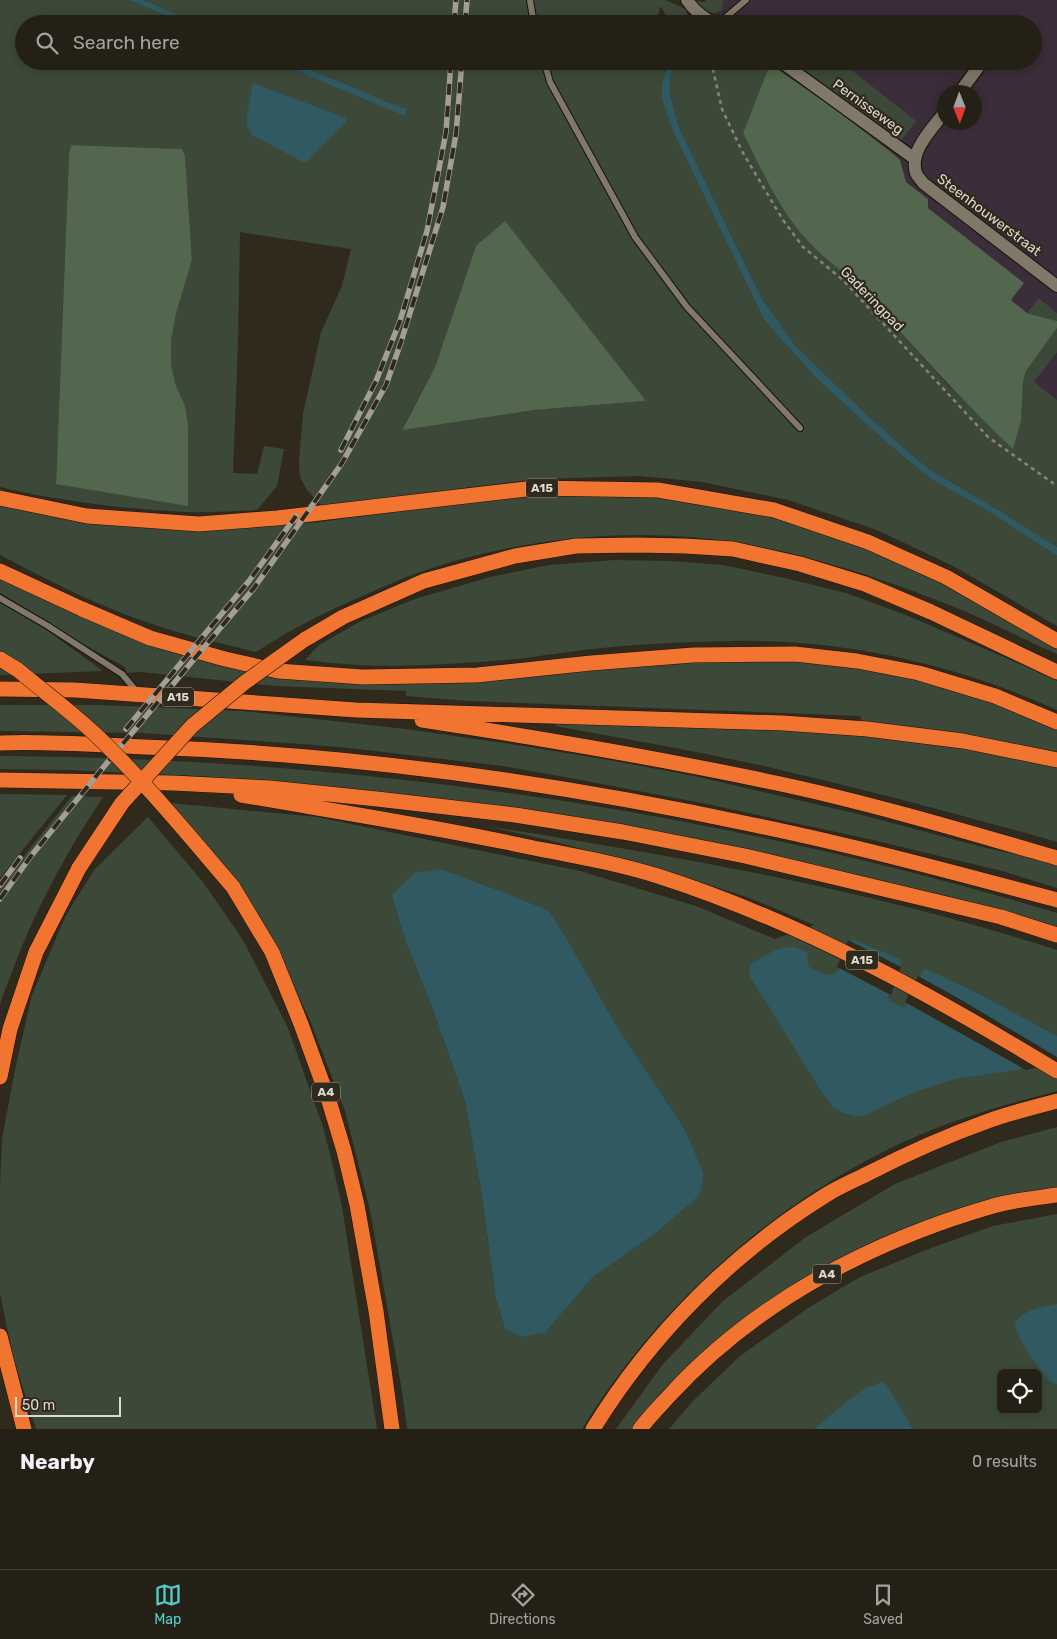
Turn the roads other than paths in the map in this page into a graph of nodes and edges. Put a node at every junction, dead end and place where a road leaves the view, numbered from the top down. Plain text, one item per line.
1 (530, 0) edge
2 (687, 0) edge
3 (746, 0) edge
4 (532, 15) edge
5 (700, 15) edge
6 (728, 15) edge
7 (547, 70) edge
8 (792, 70) edge
9 (976, 70) edge
10 (965, 85) edge
11 (937, 123) edge
12 (915, 160) junction
13 (1057, 286) edge
14 (800, 428) dead end
15 (0, 498) edge
16 (0, 571) edge
17 (0, 598) edge
18 (1057, 640) edge
19 (0, 659) edge
20 (1057, 672) edge
21 (0, 689) edge
22 (139, 694) junction
23 (356, 710) junction
24 (1057, 722) edge
25 (0, 743) edge
26 (1057, 760) edge
27 (0, 780) edge
28 (173, 782) junction
29 (1057, 858) edge
30 (1057, 900) edge
31 (1057, 935) edge
32 (1057, 1071) edge
33 (0, 1077) edge
34 (1057, 1101) edge
35 (1057, 1109) edge
36 (988, 1121) junction
37 (1057, 1195) edge
38 (0, 1336) edge
39 (24, 1429) edge
40 (392, 1429) edge
41 (593, 1429) edge
42 (640, 1429) edge

1 - 4 lane
2 - 5 street
3 - 6 lane
7 - 14 lane
8 - 12 street, Pernisseweg
9 - 10 street
11 - 12 street
12 - 13 street, Steenhouwerstraat
15 - 18 highway, A15
16 - 24 highway
17 - 22 lane
19 - 40 highway, A4, bridge
20 - 33 highway, A15, bridge
21 - 22 highway, A15
22 - 23 highway, A15
23 - 26 highway, A15
23 - 29 highway, A15
25 - 30 highway
27 - 28 highway, A15
28 - 31 highway, A15
28 - 32 highway, A15
34 - 36 highway
35 - 36 highway
36 - 41 highway
37 - 42 highway, A4
38 - 39 highway

